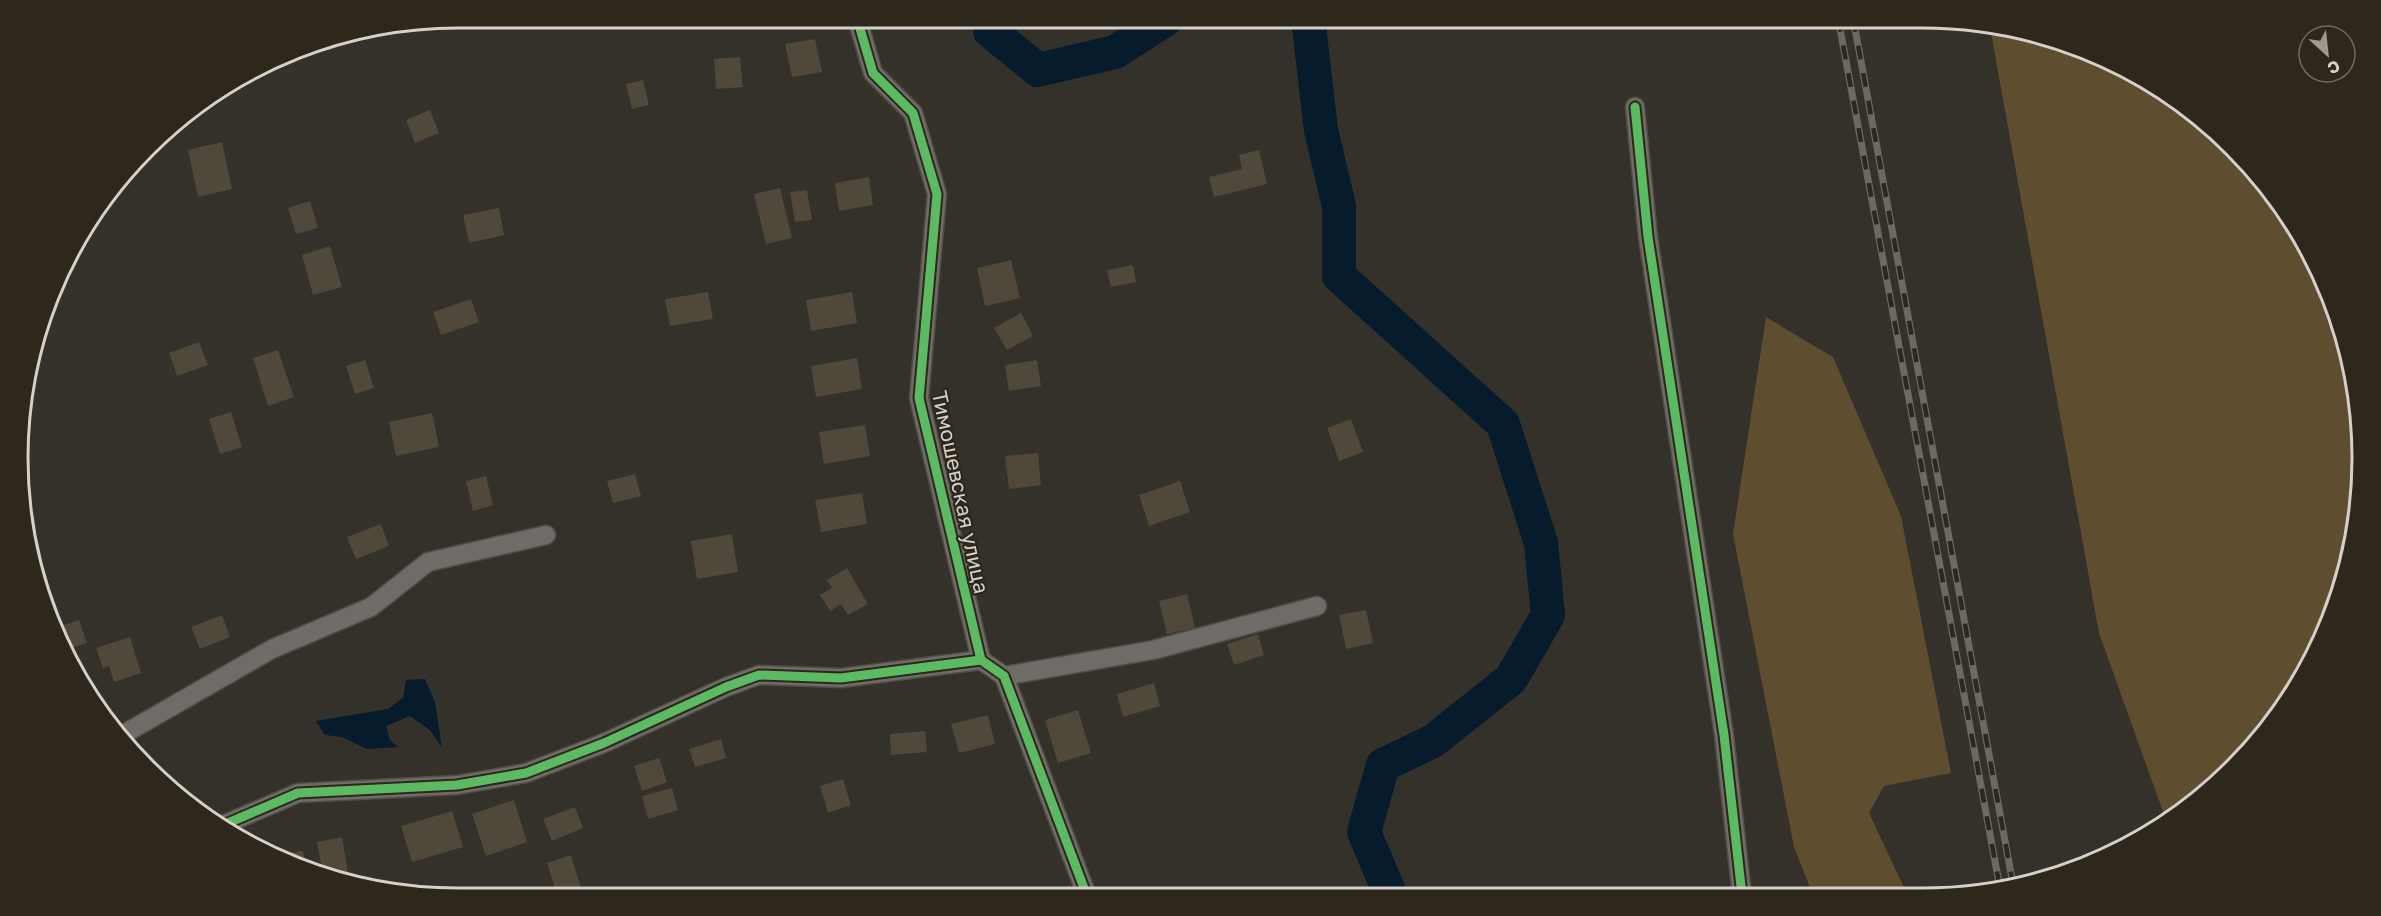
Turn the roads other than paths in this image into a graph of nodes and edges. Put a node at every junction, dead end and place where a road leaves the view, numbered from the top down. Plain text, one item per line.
1 (860, 28) edge
2 (1635, 107) dead end
3 (546, 534) dead end
4 (1317, 606) dead end
5 (981, 660) junction
6 (1004, 676) junction
7 (128, 732) edge
8 (230, 822) edge
9 (1084, 888) edge
10 (1741, 888) edge

1 - 5 street, Тимошевская улица
2 - 10 street
3 - 7 street
4 - 6 street
5 - 6 street
5 - 8 street
6 - 9 street

